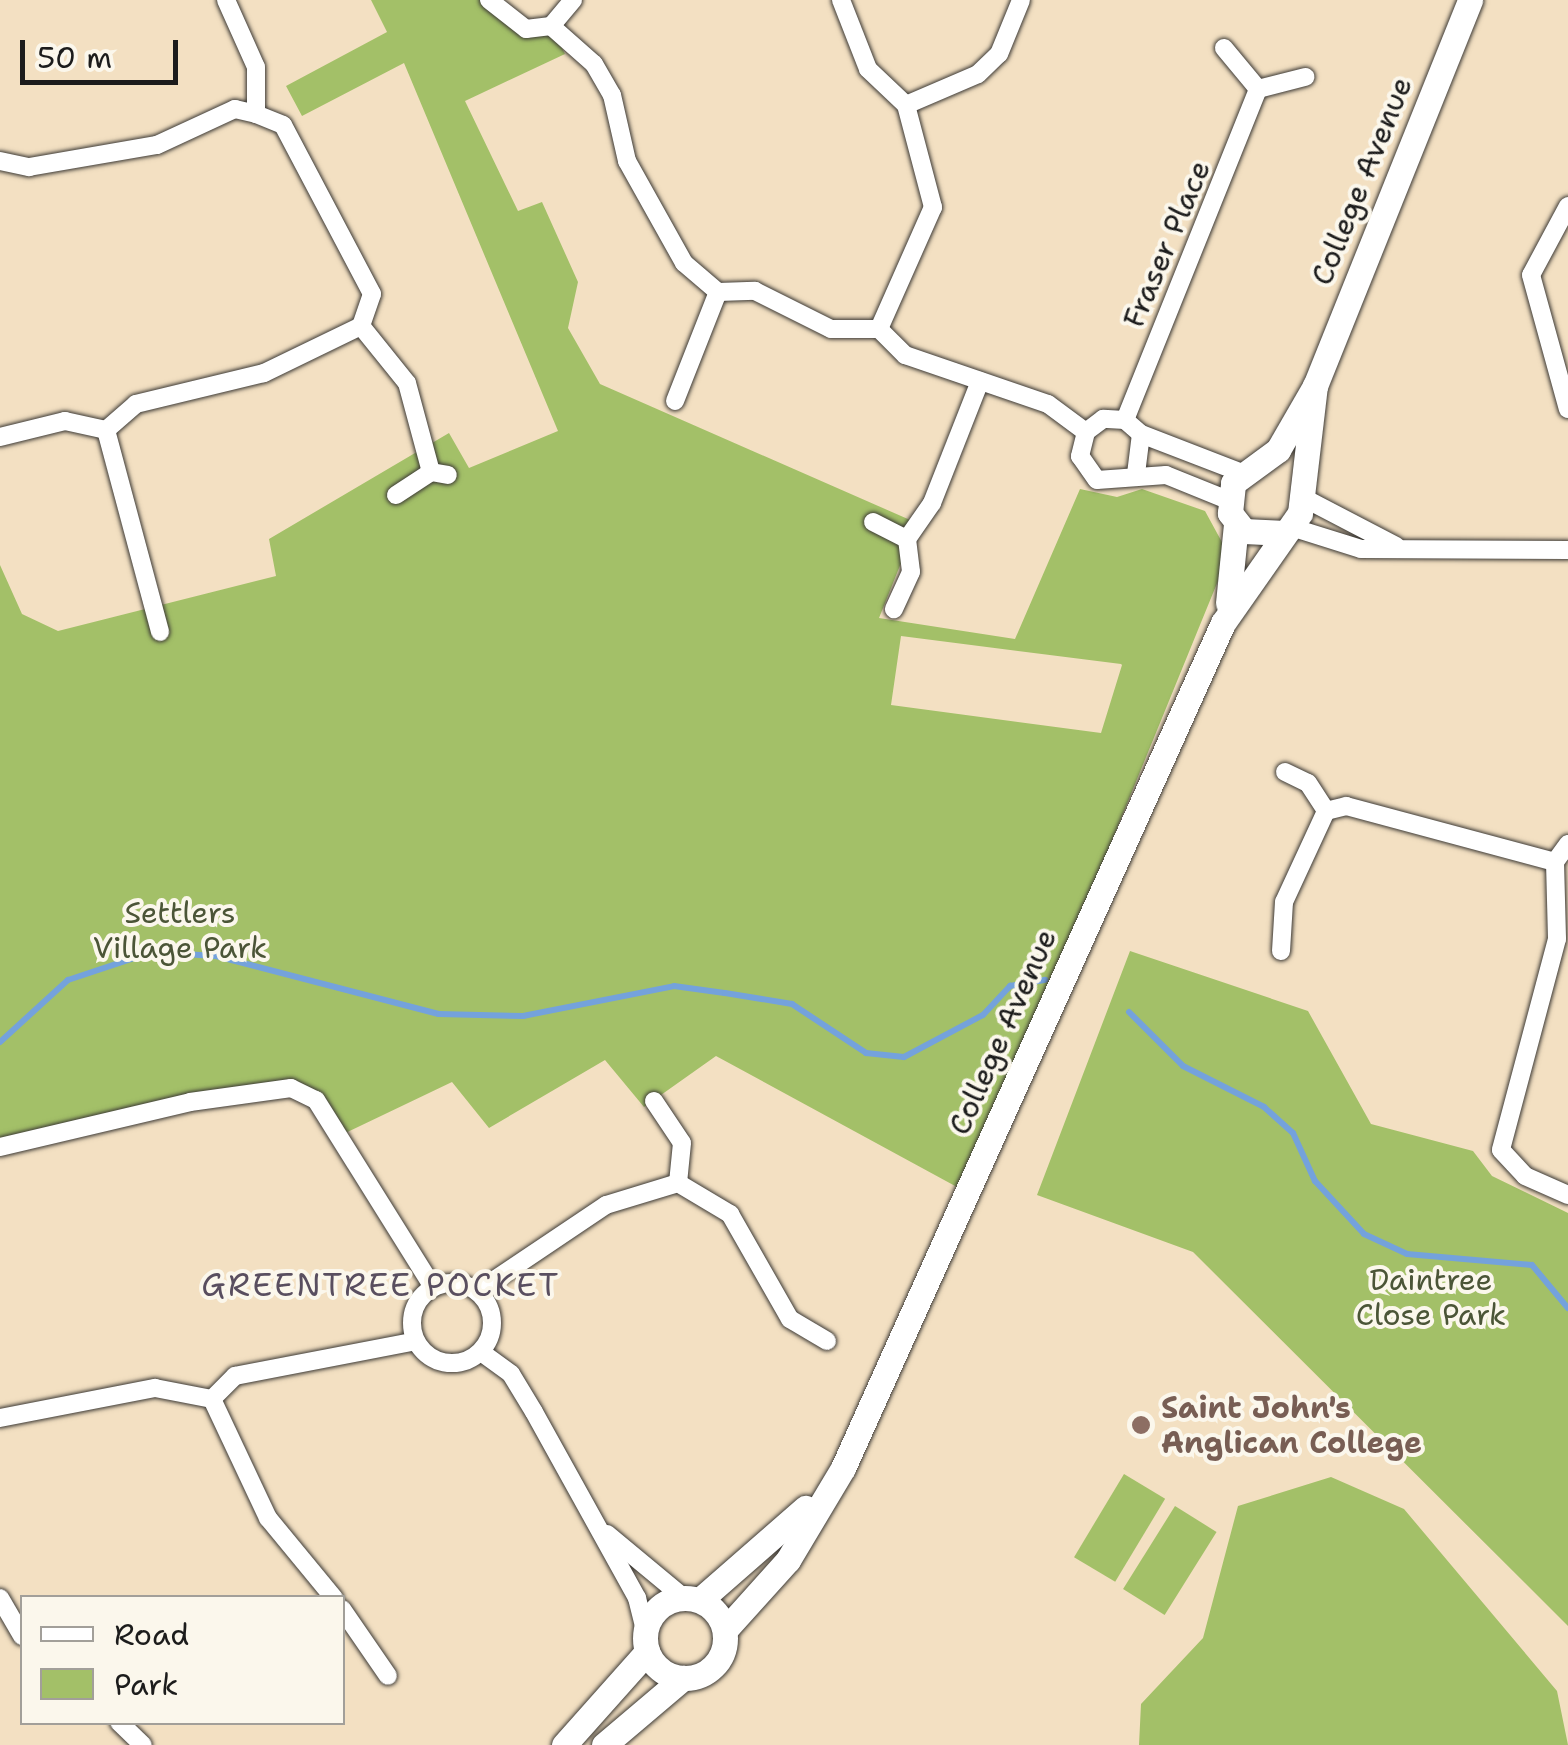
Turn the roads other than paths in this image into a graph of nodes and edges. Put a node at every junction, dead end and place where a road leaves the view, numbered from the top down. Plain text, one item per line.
1 (226, 0) edge
2 (488, 0) edge
3 (573, 0) edge
4 (840, 0) edge
5 (1021, 0) edge
6 (1470, 0) edge
7 (551, 26) junction
8 (1224, 48) dead end
9 (1305, 77) dead end
10 (1258, 89) junction
11 (906, 105) junction
12 (256, 114) junction
13 (0, 160) edge
14 (1568, 206) edge
15 (718, 292) junction
16 (362, 326) junction
17 (879, 329) junction
18 (980, 381) junction
19 (1314, 386) junction
20 (675, 402) dead end
21 (1568, 409) edge
22 (1125, 420) junction
23 (106, 430) junction
24 (1086, 432) junction
25 (1141, 434) junction
26 (0, 438) edge
27 (1251, 468) junction
28 (1136, 474) junction
29 (1300, 490) junction
30 (396, 495) dead end
31 (1232, 512) junction
32 (873, 522) dead end
33 (1288, 530) junction
34 (907, 539) junction
35 (1396, 546) junction
36 (1568, 550) edge
37 (894, 609) dead end
38 (1224, 623) junction
39 (160, 632) dead end
40 (1285, 772) dead end
41 (1326, 811) junction
42 (1568, 844) edge
43 (1555, 862) junction
44 (1280, 951) dead end
45 (654, 1100) dead end
46 (0, 1147) edge
47 (678, 1183) junction
48 (1568, 1195) edge
49 (433, 1287) junction
50 (478, 1291) junction
51 (826, 1340) dead end
52 (416, 1341) junction
53 (481, 1352) junction
54 (212, 1400) junction
55 (0, 1418) edge
56 (842, 1468) junction
57 (596, 1523) junction
58 (332, 1595) edge
59 (0, 1598) edge
60 (692, 1598) junction
61 (345, 1613) edge
62 (726, 1630) junction
63 (20, 1633) edge
64 (646, 1641) junction
65 (388, 1676) dead end
66 (683, 1678) junction
67 (122, 1725) edge
68 (143, 1745) edge
69 (564, 1745) edge
70 (604, 1745) edge

1 - 12 street
2 - 7 street
3 - 7 street
4 - 11 street
5 - 11 street
6 - 19 street, College Avenue
7 - 15 street
8 - 10 street
9 - 10 street
10 - 22 street, Fraser Place
11 - 17 street
12 - 13 street
12 - 16 street
14 - 21 street
15 - 17 street
15 - 20 street
16 - 23 street
16 - 30 street
17 - 18 street
18 - 24 street
18 - 34 street
19 - 27 street, College Avenue
19 - 29 street, College Avenue
22 - 24 street
22 - 25 street
23 - 26 street
23 - 39 street
24 - 28 street
25 - 27 street
25 - 28 street
27 - 29 street
27 - 31 street, College Avenue
28 - 31 street
29 - 33 street, College Avenue
29 - 35 street
31 - 33 street
31 - 38 street, College Avenue
32 - 34 street
33 - 35 street
33 - 38 street, College Avenue
34 - 37 street
35 - 36 street
38 - 56 street, College Avenue
40 - 41 street
41 - 43 street
41 - 44 street
42 - 43 street
43 - 48 street
45 - 47 street
46 - 49 street
47 - 50 street
47 - 51 street
49 - 50 street
49 - 52 street
50 - 53 street
52 - 53 street
52 - 54 street
53 - 57 street
54 - 55 street
54 - 58 street
56 - 60 street, College Avenue
56 - 62 street, College Avenue
57 - 60 street
57 - 64 street
59 - 63 street
60 - 62 street
60 - 64 street, College Avenue
61 - 65 street
62 - 66 street, College Avenue
64 - 66 street
64 - 69 street, College Avenue
66 - 70 street, College Avenue
67 - 68 street

